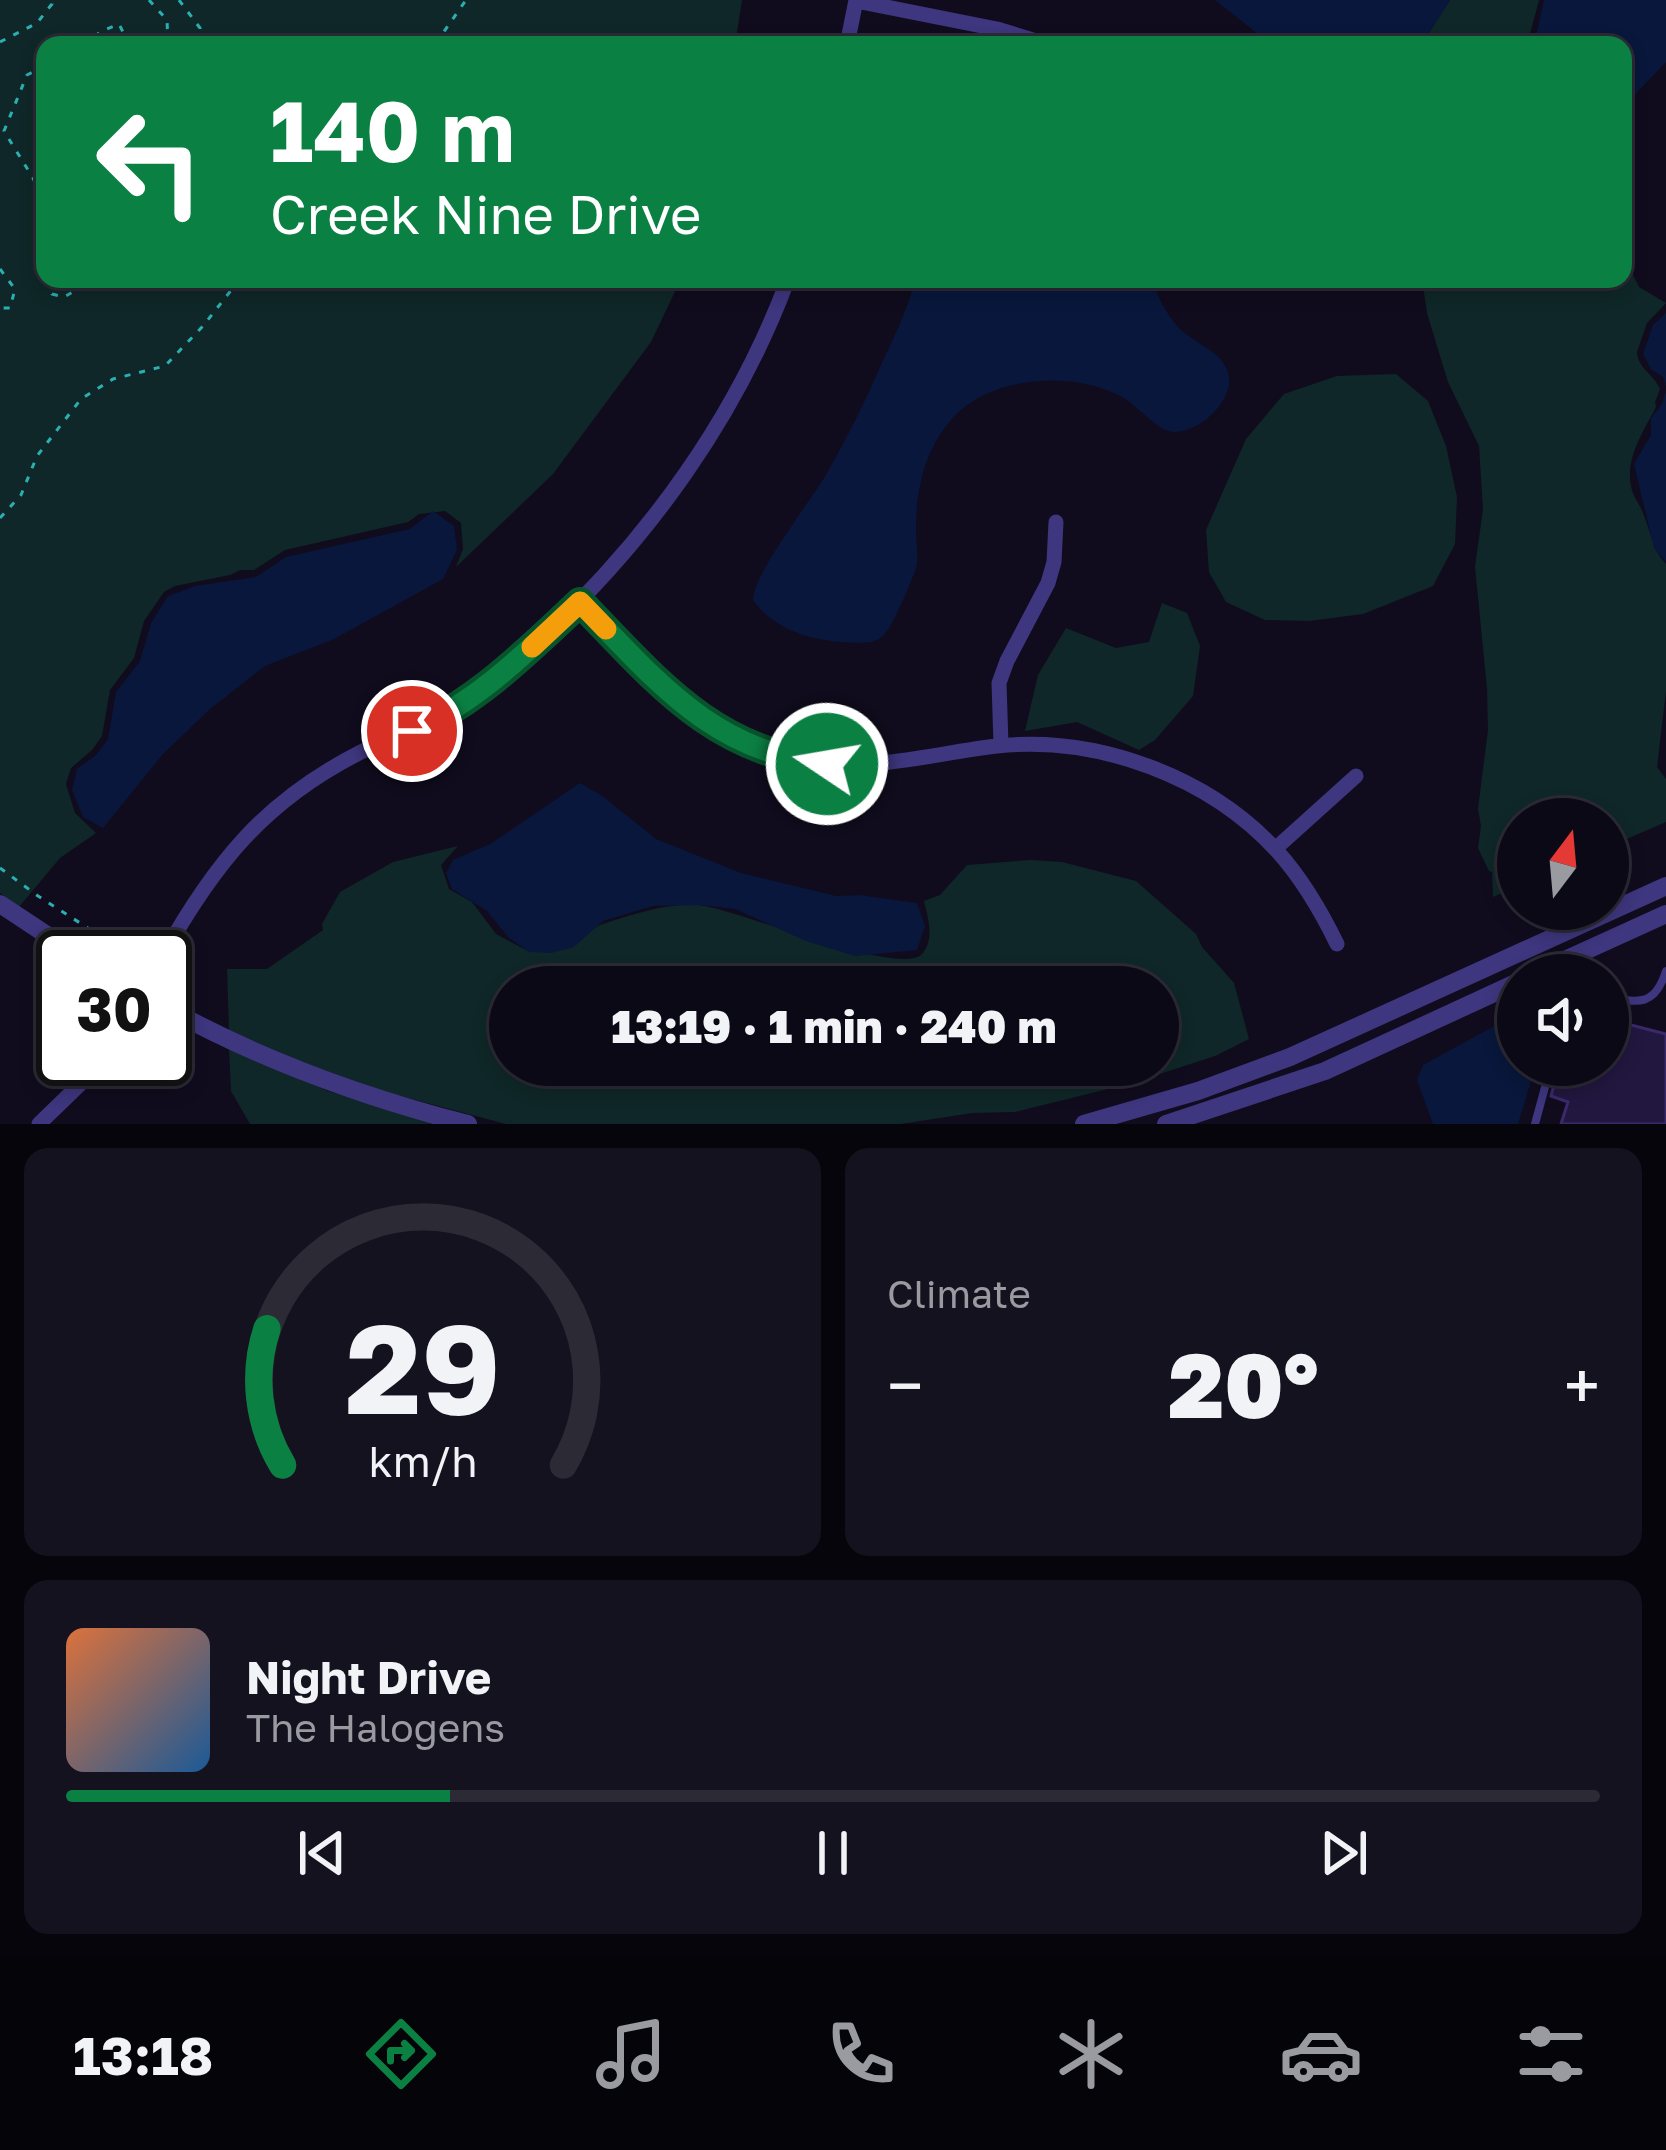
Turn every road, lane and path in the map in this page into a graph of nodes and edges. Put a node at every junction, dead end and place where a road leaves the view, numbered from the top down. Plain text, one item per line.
1 (51, 0) edge
2 (149, 0) edge
3 (179, 0) edge
4 (466, 0) edge
5 (856, 1) edge
6 (95, 36) edge
7 (125, 36) edge
8 (167, 36) edge
9 (200, 36) edge
10 (442, 36) edge
11 (849, 36) edge
12 (1020, 36) edge
13 (0, 42) edge
14 (36, 70) edge
15 (36, 185) edge
16 (0, 269) edge
17 (52, 288) edge
18 (84, 288) edge
19 (233, 288) edge
20 (784, 288) edge
21 (0, 308) edge
22 (0, 518) edge
23 (1056, 522) dead end
24 (580, 602) junction
25 (1001, 745) junction
26 (1356, 776) dead end
27 (1275, 849) junction
28 (0, 868) edge
29 (1666, 886) edge
30 (0, 904) edge
31 (1666, 914) edge
32 (39, 930) edge
33 (92, 930) edge
34 (179, 930) edge
35 (1337, 944) dead end
36 (1535, 945) junction
37 (1538, 954) edge
38 (1583, 954) edge
39 (1666, 971) edge
40 (1497, 992) edge
41 (1629, 1001) edge
42 (192, 1020) edge
43 (79, 1086) edge
44 (1545, 1086) edge
45 (39, 1124) edge
46 (468, 1124) edge
47 (1084, 1124) edge
48 (1166, 1124) edge
49 (1534, 1124) edge

1 - 13 path
2 - 8 path
3 - 9 path
4 - 10 path
5 - 11 street
5 - 12 street
6 - 7 path
14 - 15 path
16 - 21 path
17 - 18 path
19 - 22 path
20 - 24 street
23 - 25 street
24 - 25 street
24 - 34 street
25 - 27 street
26 - 27 street
27 - 35 street
28 - 33 path
29 - 36 street
30 - 32 street
31 - 38 street
36 - 37 lane
36 - 47 street
39 - 41 lane
40 - 48 street
42 - 46 street
43 - 45 street
44 - 49 lane

